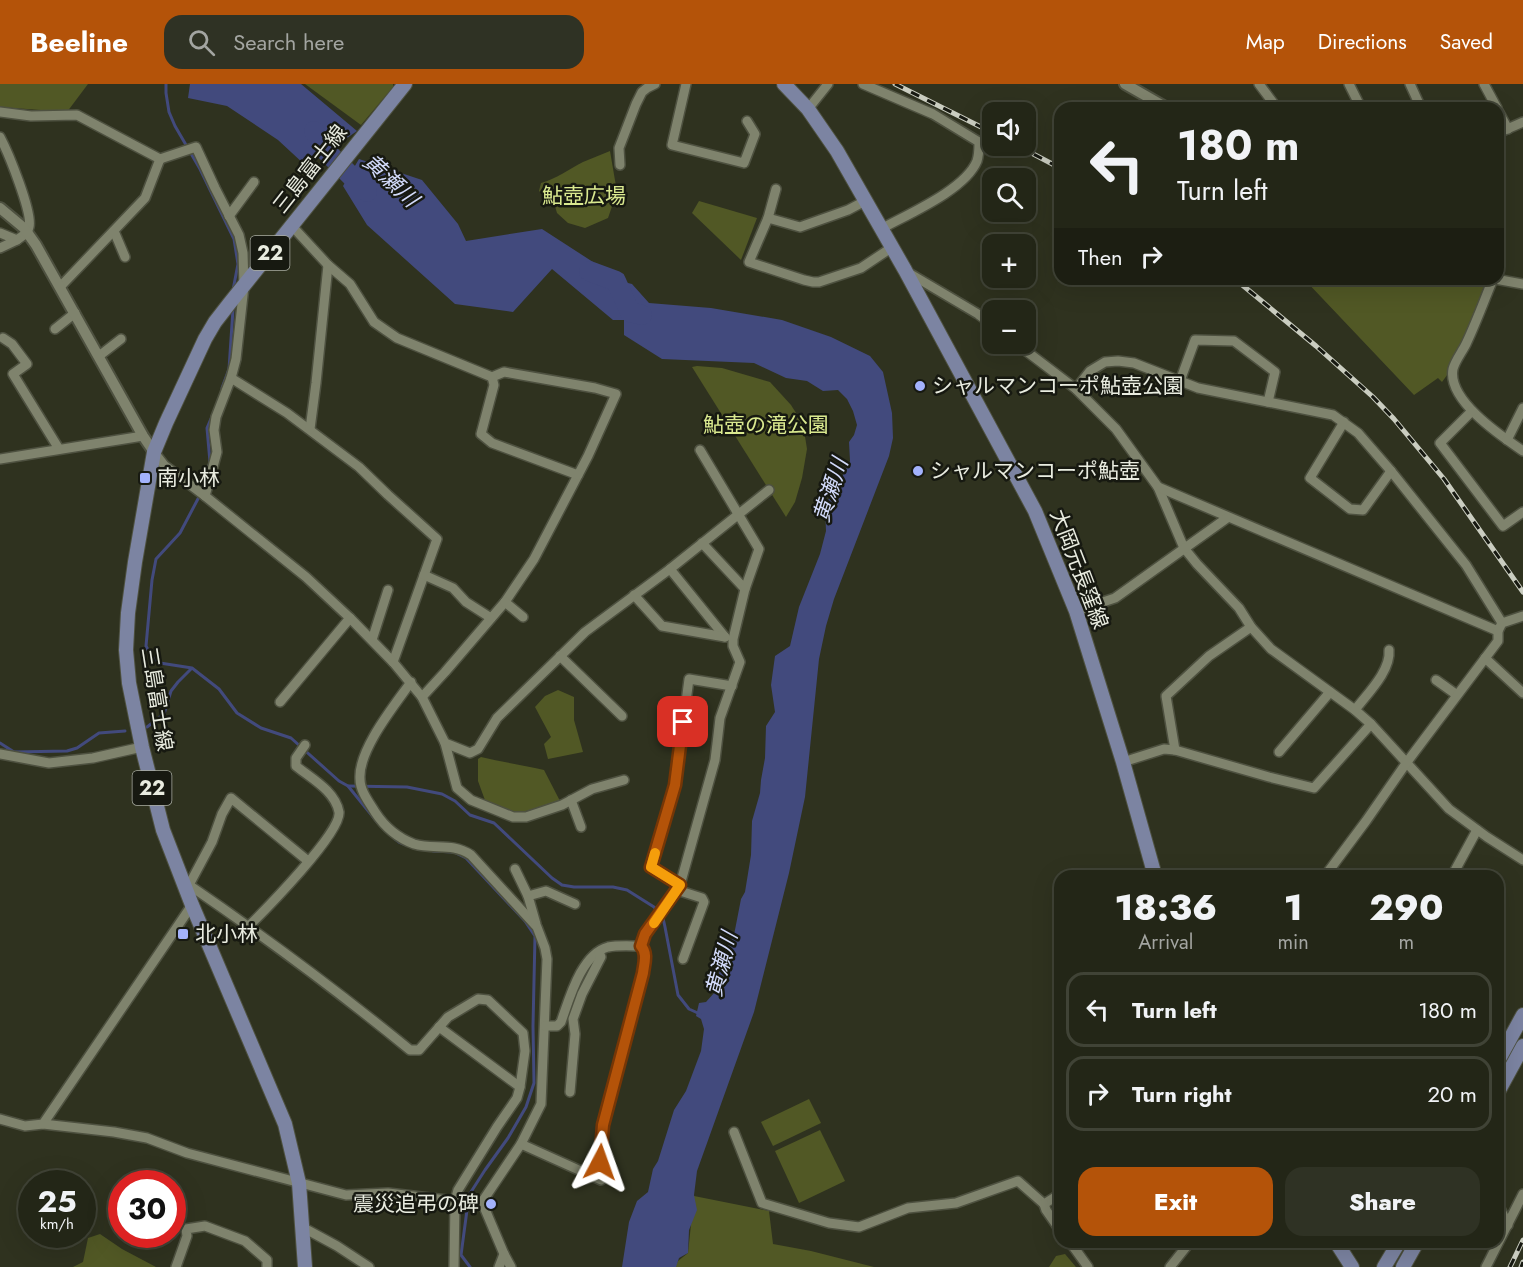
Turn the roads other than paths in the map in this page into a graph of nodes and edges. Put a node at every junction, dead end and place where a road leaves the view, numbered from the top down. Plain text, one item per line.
1 (405, 84) edge
2 (655, 84) edge
3 (686, 84) edge
4 (784, 84) edge
5 (828, 84) edge
6 (862, 84) edge
7 (1125, 84) edge
8 (1259, 84) edge
9 (1348, 84) edge
10 (1410, 84) edge
11 (1484, 84) edge
12 (1156, 102) edge
13 (1272, 102) edge
14 (1358, 102) edge
15 (1418, 102) edge
16 (1494, 102) edge
17 (808, 109) junction
18 (0, 112) edge
19 (747, 121) dead end
20 (1504, 121) edge
21 (1523, 122) edge
22 (1508, 129) junction
23 (1504, 131) edge
24 (0, 137) edge
25 (160, 159) junction
26 (620, 165) dead end
27 (254, 182) dead end
28 (776, 189) dead end
29 (865, 201) junction
30 (0, 208) edge
31 (229, 216) junction
32 (768, 218) junction
33 (292, 226) junction
34 (881, 229) junction
35 (114, 231) junction
36 (27, 232) junction
37 (0, 233) edge
38 (17, 240) junction
39 (0, 248) edge
40 (891, 248) junction
41 (125, 257) dead end
42 (328, 265) junction
43 (904, 270) junction
44 (1504, 281) edge
45 (1523, 284) edge
46 (1492, 285) edge
47 (60, 287) junction
48 (236, 295) junction
49 (75, 313) junction
50 (982, 317) edge
51 (55, 329) dead end
52 (3, 338) dead end
53 (121, 339) dead end
54 (1030, 354) edge
55 (99, 356) junction
56 (492, 377) junction
57 (231, 378) junction
58 (1180, 381) junction
59 (1076, 389) junction
60 (1268, 402) junction
61 (1523, 408) edge
62 (1472, 411) junction
63 (1344, 422) junction
64 (310, 429) junction
65 (143, 436) junction
66 (1507, 440) junction
67 (59, 449) junction
68 (699, 450) dead end
69 (1523, 451) edge
70 (154, 452) junction
71 (0, 459) edge
72 (1391, 471) junction
73 (578, 475) junction
74 (1158, 487) junction
75 (769, 490) dead end
76 (205, 496) junction
77 (1523, 512) edge
78 (738, 514) junction
79 (1227, 518) junction
80 (702, 543) junction
81 (1184, 548) junction
82 (670, 569) junction
83 (424, 574) junction
84 (745, 589) junction
85 (388, 590) dead end
86 (634, 595) junction
87 (505, 602) junction
88 (1076, 611) junction
89 (1523, 616) edge
90 (524, 617) dead end
91 (350, 618) junction
92 (491, 618) junction
93 (1251, 627) junction
94 (1500, 627) junction
95 (729, 638) junction
96 (372, 640) junction
97 (1389, 650) dead end
98 (560, 656) junction
99 (1485, 658) junction
100 (393, 662) junction
101 (1436, 680) dead end
102 (411, 682) junction
103 (732, 686) junction
104 (1330, 692) junction
105 (1523, 693) edge
106 (1457, 695) junction
107 (422, 697) junction
108 (280, 702) dead end
109 (1355, 710) junction
110 (622, 716) dead end
111 (1371, 724) junction
112 (445, 743) junction
113 (305, 745) dead end
114 (142, 747) junction
115 (1175, 750) junction
116 (1280, 753) dead end
117 (0, 754) edge
118 (1123, 762) junction
119 (1407, 762) junction
120 (624, 780) dead end
121 (571, 800) junction
122 (581, 827) dead end
123 (1477, 830) junction
124 (1522, 856) edge
125 (308, 861) junction
126 (515, 869) dead end
127 (1153, 870) edge
128 (1329, 870) edge
129 (1455, 870) edge
130 (187, 885) junction
131 (679, 888) junction
132 (528, 896) junction
133 (574, 904) dead end
134 (192, 905) junction
135 (249, 926) junction
136 (537, 927) junction
137 (641, 946) junction
138 (599, 952) junction
139 (682, 959) dead end
140 (1523, 1015) edge
141 (545, 1026) junction
142 (440, 1027) junction
143 (1523, 1046) edge
144 (1504, 1050) edge
145 (1504, 1081) edge
146 (520, 1087) junction
147 (570, 1092) dead end
148 (0, 1119) edge
149 (43, 1124) junction
150 (734, 1132) dead end
151 (521, 1144) junction
152 (299, 1183) junction
153 (1523, 1194) edge
154 (1054, 1198) edge
155 (456, 1201) junction
156 (482, 1202) junction
157 (1044, 1204) junction
158 (1504, 1217) edge
159 (1054, 1221) edge
160 (1508, 1225) junction
161 (302, 1227) junction
162 (1504, 1233) edge
163 (1074, 1248) edge
164 (1185, 1248) edge
165 (1340, 1248) edge
166 (1395, 1248) edge
167 (1414, 1248) edge
168 (1496, 1248) edge
169 (504, 1254) junction
170 (177, 1267) edge
171 (267, 1267) edge
172 (305, 1267) edge
173 (369, 1267) edge
174 (454, 1267) edge
175 (499, 1267) edge
176 (511, 1267) edge
177 (1088, 1267) edge
178 (1170, 1267) edge
179 (1352, 1267) edge
180 (1384, 1267) edge
181 (1403, 1267) edge
182 (1486, 1267) edge

1 - 33 main road, 三島富士線 / 22
2 - 26 street
3 - 19 street
4 - 17 main road, 大岡元長窪線
5 - 17 street
6 - 34 street
7 - 12 street
8 - 13 street
9 - 14 street
10 - 15 street
11 - 16 street
17 - 29 main road, 大岡元長窪線
18 - 25 street
20 - 22 street
21 - 22 street
22 - 23 street
24 - 36 street
25 - 31 street
25 - 35 street
27 - 31 street
28 - 32 street
29 - 32 street
29 - 34 main road, 大岡元長窪線
30 - 36 street
31 - 48 street
32 - 40 street
33 - 42 street
33 - 48 main road, 三島富士線 / 22
34 - 40 main road, 大岡元長窪線
35 - 41 street
35 - 47 street
36 - 38 street
36 - 47 street
37 - 38 street
38 - 39 street
40 - 43 main road, 大岡元長窪線
42 - 56 street
42 - 64 street
43 - 50 street
43 - 88 main road, 大岡元長窪線
44 - 45 street
46 - 62 street
47 - 49 street
48 - 57 street
48 - 70 main road, 三島富士線 / 22
49 - 51 street
49 - 55 street
52 - 67 street
53 - 55 street
54 - 59 street
55 - 65 street
56 - 73 street
56 - 73 street
57 - 64 street
57 - 76 street
58 - 59 street
58 - 60 street
58 - 60 street
59 - 74 street
60 - 63 street
61 - 66 street
62 - 66 street
62 - 77 street
63 - 72 street
63 - 72 street
64 - 83 street
65 - 67 street
65 - 70 street
66 - 69 street
67 - 71 street
68 - 78 street
70 - 76 street
70 - 114 main road, 三島富士線 / 22
72 - 94 street
73 - 87 street
74 - 79 street
74 - 81 street
75 - 78 street
76 - 91 street
78 - 80 street
78 - 84 street
79 - 81 street
79 - 94 street
80 - 82 street
80 - 84 street
81 - 88 street
81 - 93 street
82 - 86 street
82 - 95 street
83 - 92 street
83 - 100 street
84 - 95 street
85 - 96 street
86 - 95 street
86 - 98 street
87 - 90 street
87 - 92 street
88 - 118 main road, 大岡元長窪線
89 - 94 street
91 - 96 street
91 - 108 street
92 - 107 street
93 - 104 street
93 - 115 street
94 - 99 street
95 - 103 street
96 - 100 street
97 - 109 street
98 - 110 street
98 - 112 street
99 - 105 street
99 - 106 street
100 - 102 street
101 - 106 street
102 - 107 street
102 - 136 street
103 - 131 street
103 - 131 street
104 - 109 street
104 - 116 street
106 - 119 street
107 - 112 street
109 - 111 street
111 - 115 street
111 - 119 street
112 - 121 street
113 - 125 street
114 - 117 street
114 - 130 main road, 三島富士線 / 22
115 - 118 street
118 - 127 main road, 大岡元長窪線
119 - 123 street
119 - 128 street
120 - 121 street
121 - 122 street
123 - 124 street
123 - 129 street
125 - 130 street
125 - 135 street
126 - 132 street
130 - 134 main road, 三島富士線 / 22
130 - 135 street
131 - 137 street
131 - 139 street
132 - 133 street
132 - 136 street
134 - 149 street
134 - 152 main road, 三島富士線 / 22
135 - 142 street
136 - 141 street
137 - 138 street
137 - 151 street
138 - 141 street
138 - 147 street
140 - 144 main road
141 - 151 street
142 - 146 street
142 - 146 street
143 - 145 main road
146 - 155 street
148 - 149 street
149 - 152 street
150 - 157 street
151 - 156 street
152 - 155 street
152 - 161 main road, 三島富士線 / 22
153 - 160 street
154 - 157 street
155 - 156 street
155 - 174 street
156 - 169 street
157 - 159 street
158 - 160 street
160 - 162 street
161 - 172 main road, 三島富士線 / 22
161 - 173 street
163 - 177 street
164 - 178 street
165 - 179 main road
166 - 180 main road
167 - 181 main road
168 - 182 street
169 - 175 street
169 - 176 street
170 - 171 street

